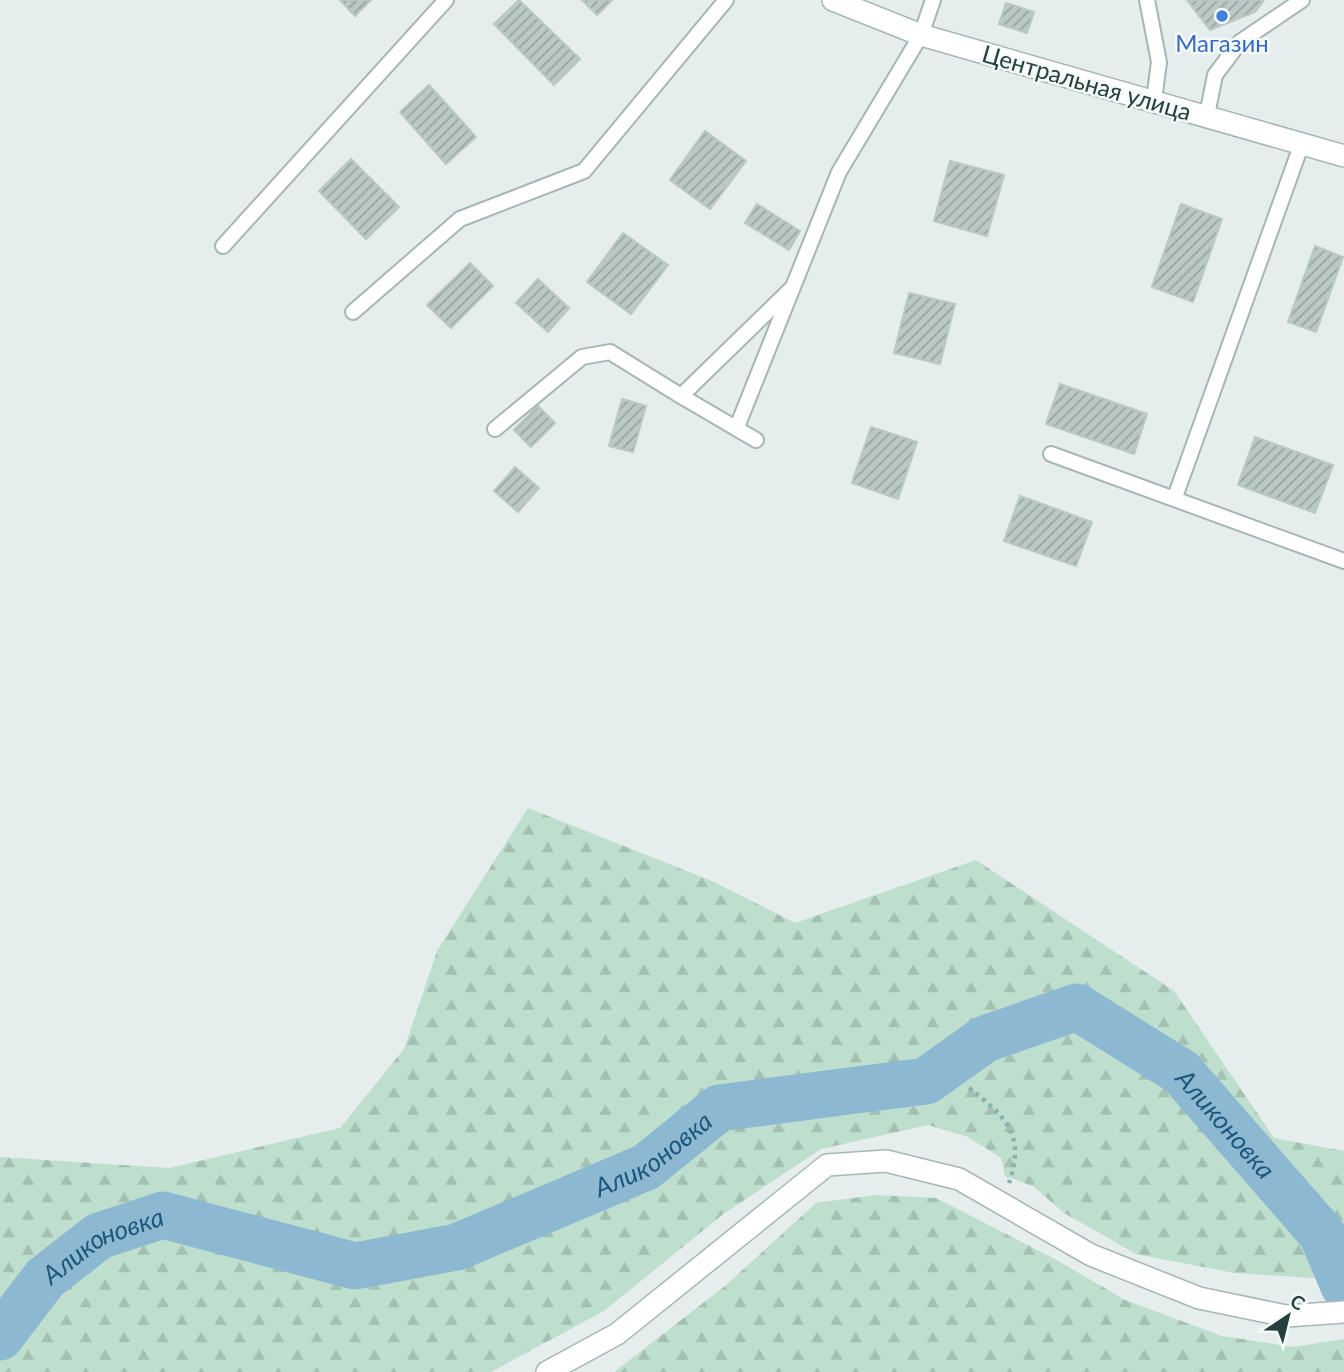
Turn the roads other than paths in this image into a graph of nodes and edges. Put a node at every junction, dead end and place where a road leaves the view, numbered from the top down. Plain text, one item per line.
1 (446, 0) edge
2 (726, 0) edge
3 (834, 0) edge
4 (933, 0) edge
5 (1147, 0) edge
6 (1302, 0) edge
7 (920, 35) junction
8 (1154, 100) junction
9 (1206, 115) junction
10 (1302, 143) junction
11 (1344, 156) edge
12 (223, 246) dead end
13 (798, 282) junction
14 (353, 312) dead end
15 (681, 396) junction
16 (737, 427) junction
17 (495, 429) dead end
18 (756, 440) dead end
19 (1051, 454) dead end
20 (1175, 497) junction
21 (1344, 561) edge
22 (1334, 1313) edge
23 (547, 1372) edge

1 - 12 lane
2 - 14 lane
3 - 7 street, Центральная улица
4 - 7 lane
5 - 8 lane
6 - 9 lane
7 - 8 street, Центральная улица
7 - 13 lane
8 - 9 street, Центральная улица
9 - 10 street, Центральная улица
10 - 11 street, Центральная улица
10 - 20 lane
13 - 15 lane
13 - 16 lane
15 - 16 lane
15 - 17 lane
16 - 18 lane
19 - 20 lane
20 - 21 lane
22 - 23 street

